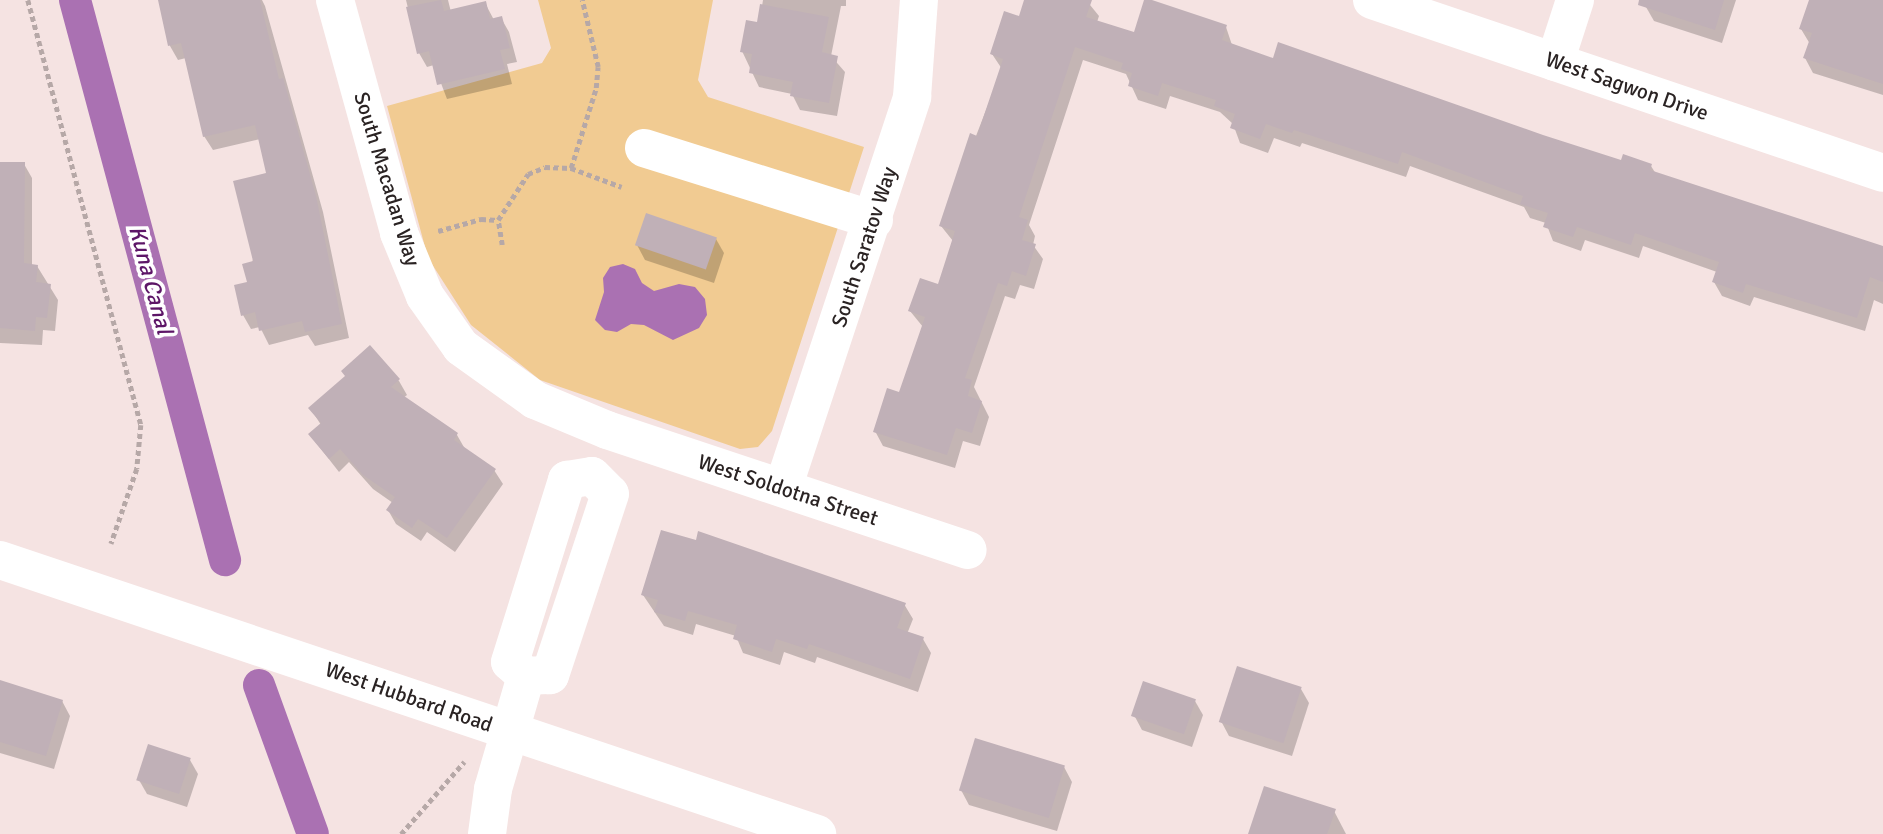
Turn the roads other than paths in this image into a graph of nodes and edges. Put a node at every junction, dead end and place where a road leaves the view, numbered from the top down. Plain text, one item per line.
1 (335, 0) edge
2 (919, 0) edge
3 (1372, 0) edge
4 (1575, 0) edge
5 (1555, 62) junction
6 (644, 148) dead end
7 (1883, 173) edge
8 (873, 220) junction
9 (607, 430) junction
10 (783, 488) junction
11 (968, 550) dead end
12 (0, 560) edge
13 (510, 731) junction
14 (487, 834) edge
15 (817, 834) edge

1 - 9 street, South Macadan Way
2 - 8 street, South Saratov Way
3 - 5 street, West Sagwon Drive
4 - 5 street
5 - 7 street, West Sagwon Drive
6 - 8 street
8 - 10 street, South Saratov Way
9 - 10 street, West Soldotna Street
9 - 13 street
10 - 11 street, West Soldotna Street
12 - 13 street, West Hubbard Road
13 - 14 street
13 - 15 street, West Hubbard Road

